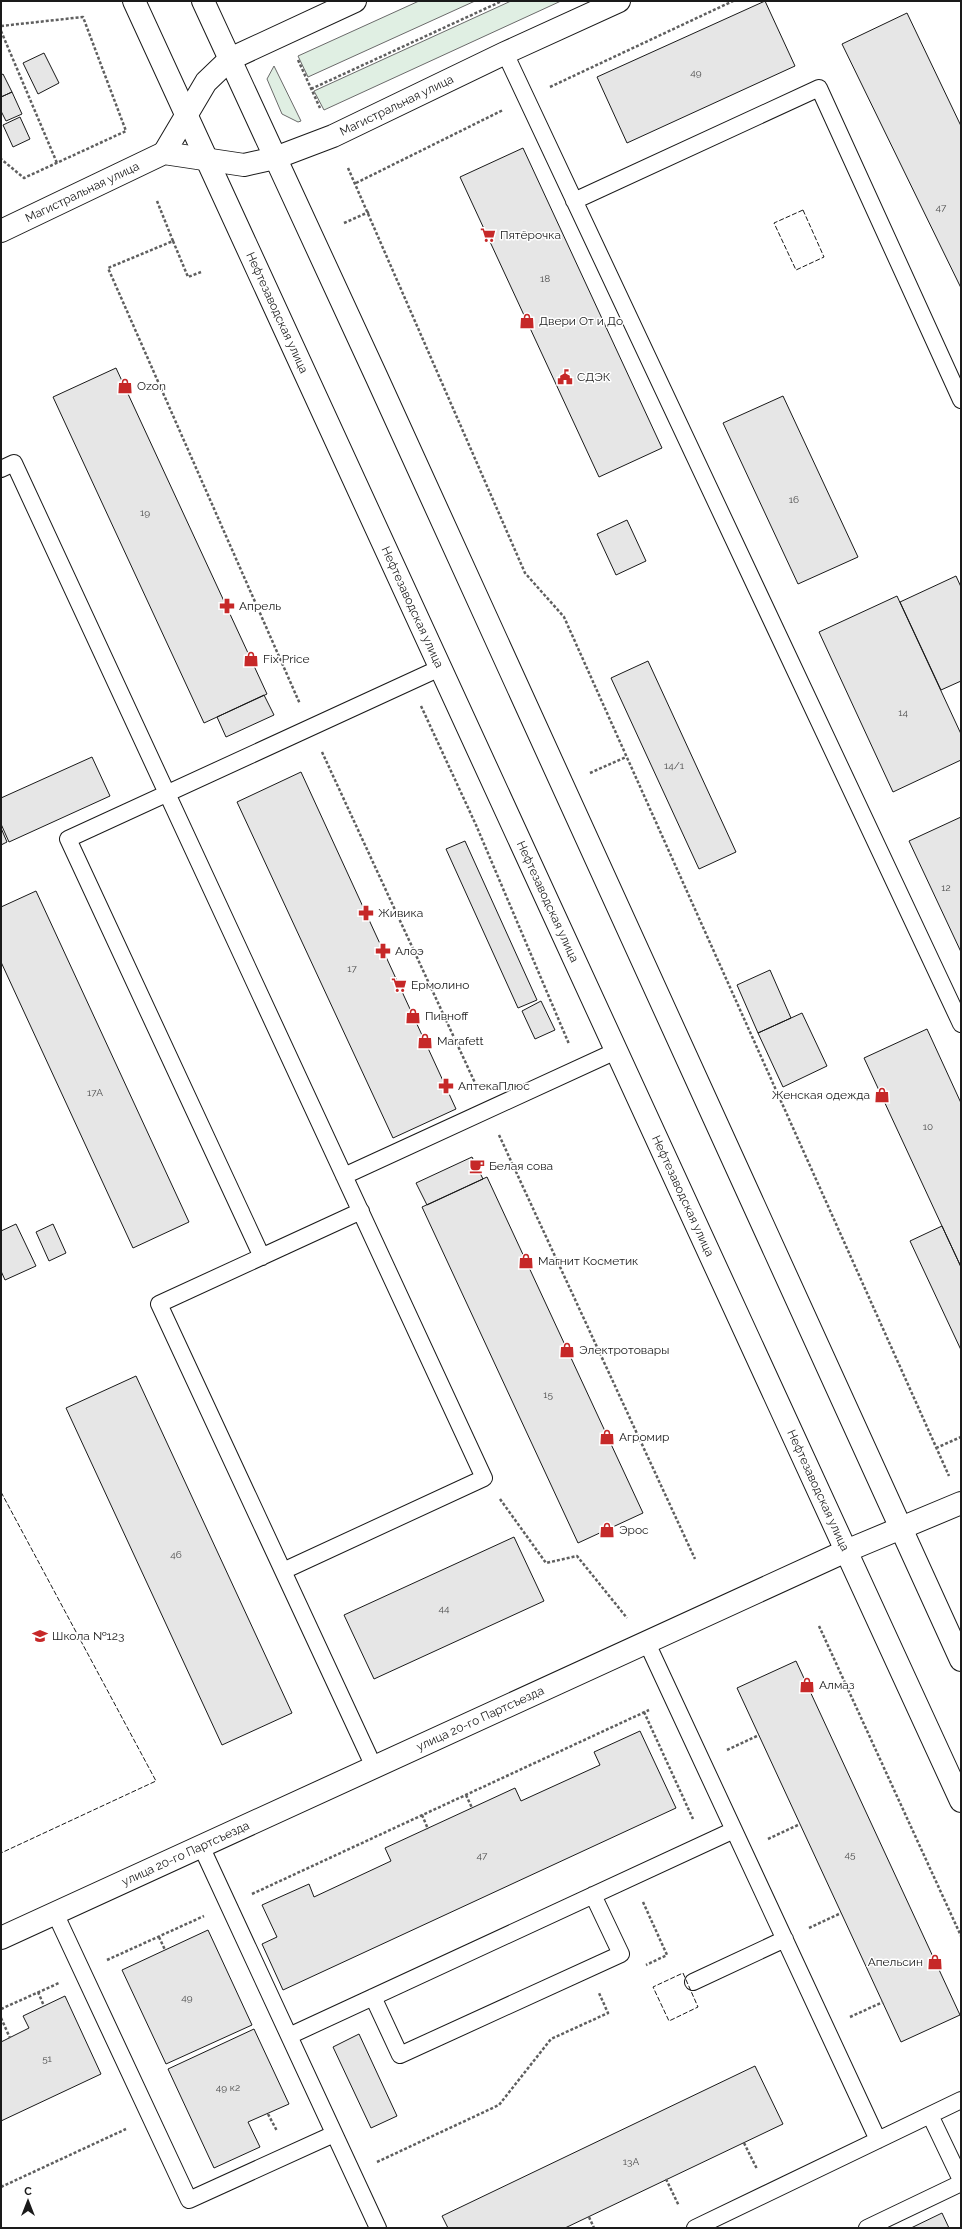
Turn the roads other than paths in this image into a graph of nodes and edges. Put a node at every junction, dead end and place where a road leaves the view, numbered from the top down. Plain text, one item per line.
1 (134, 1) edge
2 (203, 1) edge
3 (355, 1) edge
4 (619, 1) edge
5 (505, 53) junction
6 (230, 59) junction
7 (187, 114) junction
8 (164, 153) junction
9 (275, 158) junction
10 (207, 159) junction
11 (574, 201) junction
12 (1, 231) edge
13 (961, 400) edge
14 (1, 469) edge
15 (440, 668) junction
16 (167, 793) junction
17 (961, 1024) edge
18 (616, 1051) junction
19 (344, 1176) junction
20 (361, 1211) junction
21 (262, 1257) junction
22 (961, 1503) edge
23 (900, 1528) junction
24 (846, 1551) junction
25 (283, 1571) junction
26 (647, 1643) junction
27 (961, 1660) edge
28 (374, 1767) junction
29 (961, 1801) edge
30 (734, 1830) junction
31 (201, 1846) junction
32 (593, 1895) junction
33 (55, 1913) junction
34 (1, 1938) edge
35 (785, 1939) junction
36 (693, 1982) dead end
37 (374, 1997) junction
38 (289, 2036) junction
39 (961, 2100) edge
40 (930, 2115) junction
41 (334, 2134) junction
42 (878, 2140) junction
43 (961, 2180) edge
44 (961, 2183) edge
45 (378, 2228) edge
46 (695, 2228) edge
47 (867, 2228) edge

1 - 7 main road, Нефтезаводская улица
2 - 6 main road
3 - 6 main road
4 - 5 main road, Магистральная улица
5 - 9 main road, Магистральная улица
5 - 11 lane
6 - 7 main road
6 - 9 main road
7 - 8 main road
7 - 10 main road, Нефтезаводская улица
8 - 10 main road, Магистральная улица
8 - 12 main road, Магистральная улица
9 - 10 main road, Магистральная улица
9 - 23 main road
10 - 15 main road, Нефтезаводская улица
11 - 13 lane
11 - 17 lane
14 - 16 lane
15 - 16 lane
15 - 18 main road, Нефтезаводская улица
16 - 19 lane
16 - 21 lane
18 - 19 lane
18 - 24 main road, Нефтезаводская улица
19 - 20 lane
20 - 21 lane
20 - 25 lane
21 - 25 lane
22 - 23 main road, улица 20-го Партсъезда
23 - 24 main road, улица 20-го Партсъезда
23 - 27 main road
24 - 26 main road, улица 20-го Партсъезда
24 - 29 main road, Нефтезаводская улица
25 - 28 lane
26 - 28 main road, улица 20-го Партсъезда
26 - 30 lane
28 - 31 main road, улица 20-го Партсъезда
30 - 32 lane
30 - 35 lane
31 - 33 main road, улица 20-го Партсъезда
31 - 38 lane
32 - 37 lane
32 - 37 lane
33 - 34 main road, улица 20-го Партсъезда
33 - 41 lane
35 - 36 lane
35 - 42 lane
37 - 38 lane
38 - 41 lane
39 - 40 lane
40 - 42 lane
40 - 43 lane
41 - 45 lane
42 - 46 lane
44 - 47 lane

